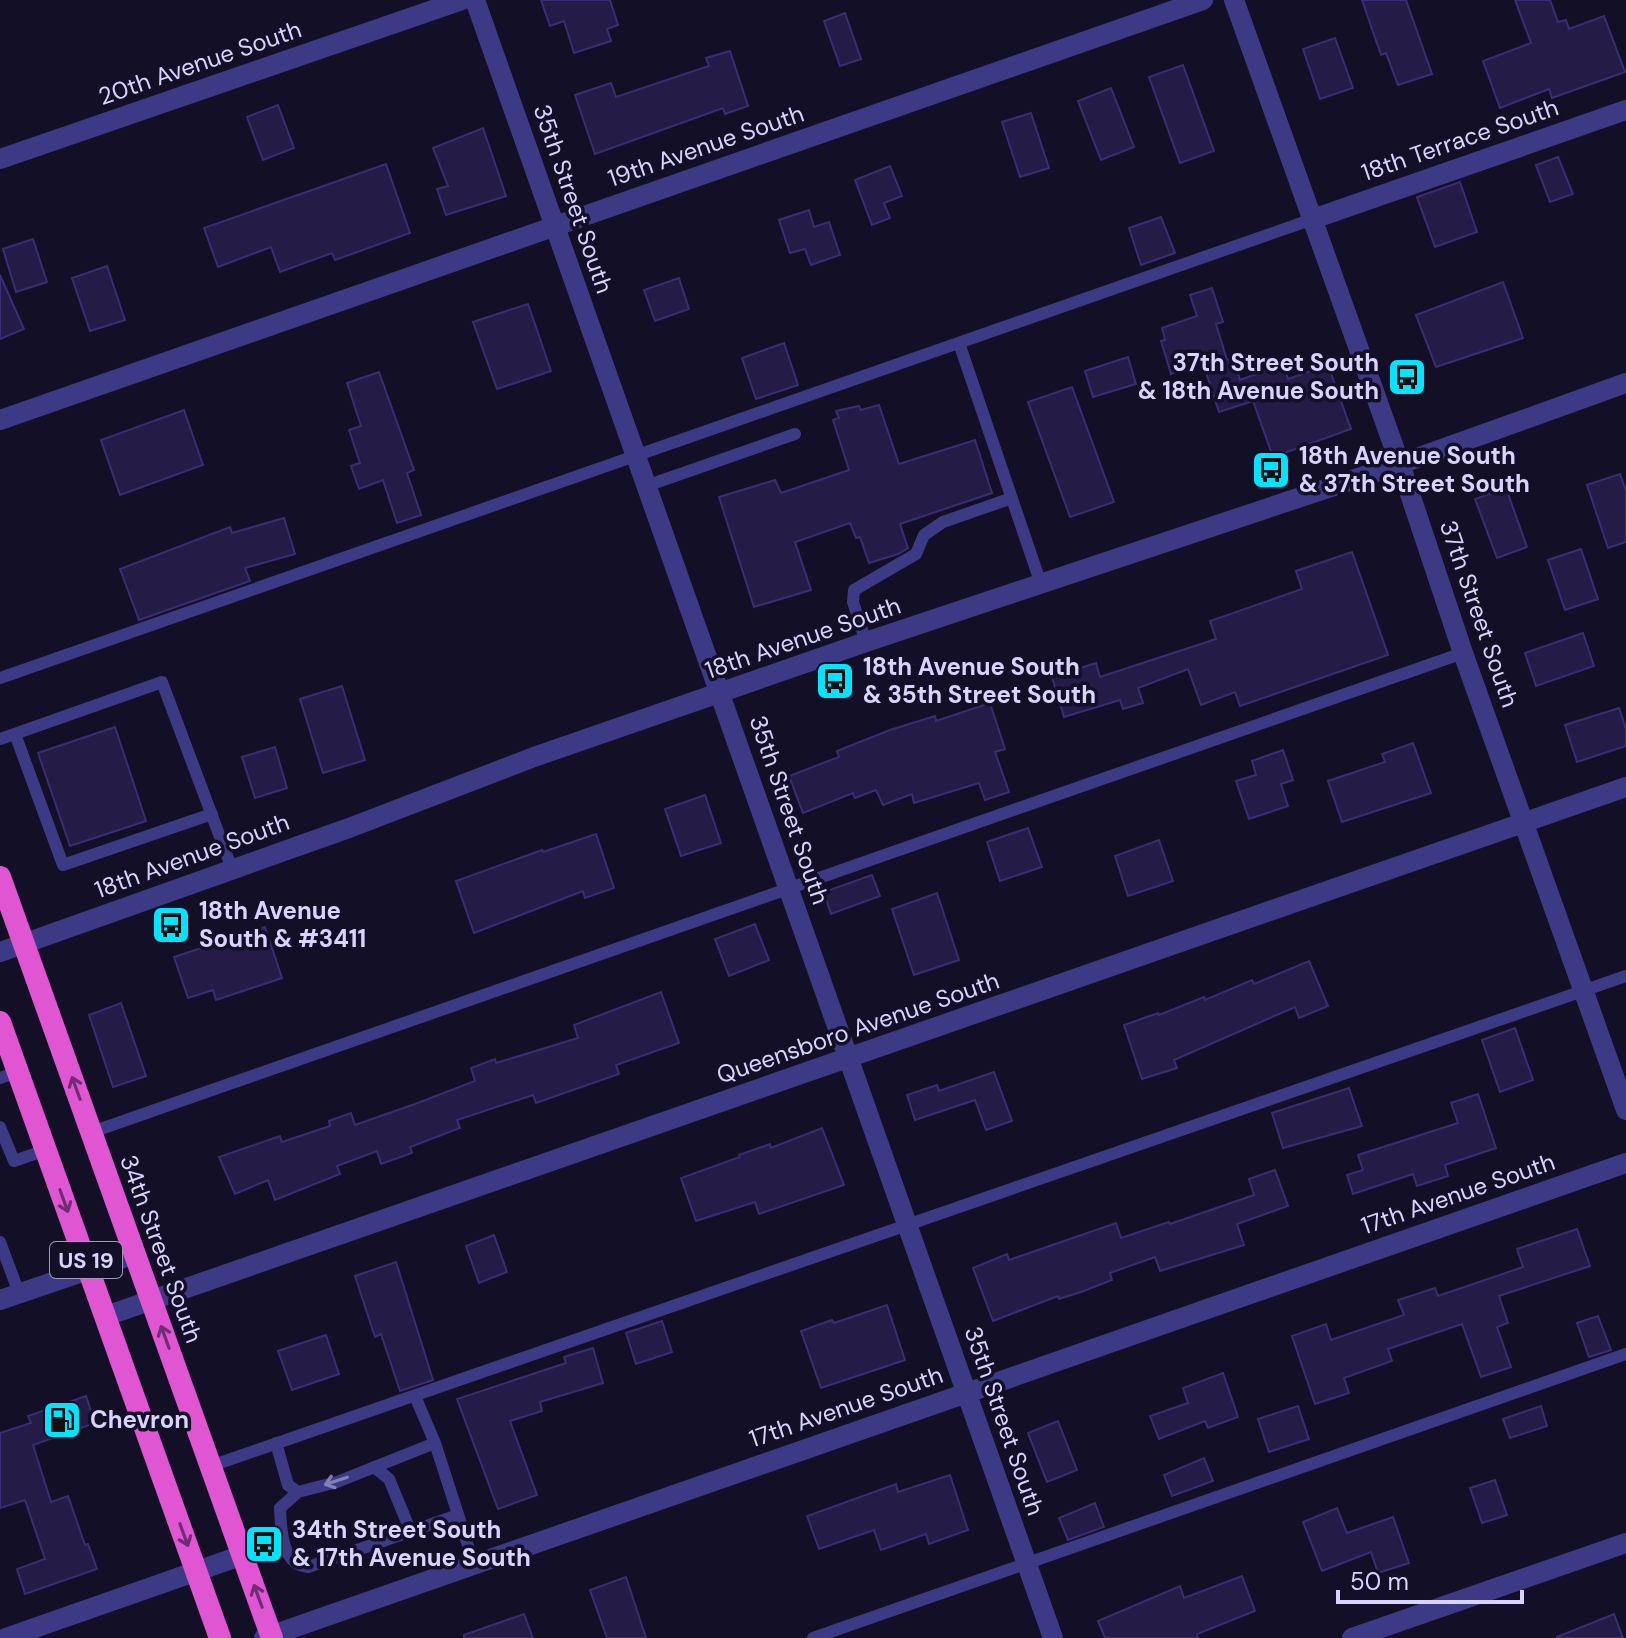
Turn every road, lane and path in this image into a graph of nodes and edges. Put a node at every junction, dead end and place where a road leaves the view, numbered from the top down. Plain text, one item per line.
1 (462, 0) edge
2 (475, 0) edge
3 (1203, 0) edge
4 (1234, 0) edge
5 (1626, 110) edge
6 (0, 159) edge
7 (1310, 220) junction
8 (555, 227) junction
9 (959, 343) junction
10 (1626, 383) edge
11 (0, 420) edge
12 (795, 434) dead end
13 (636, 456) junction
14 (1400, 464) junction
15 (646, 486) junction
16 (1012, 498) junction
17 (1041, 584) junction
18 (866, 642) junction
19 (1463, 653) junction
20 (0, 678) edge
21 (720, 694) junction
22 (15, 734) junction
23 (0, 739) edge
24 (1626, 787) edge
25 (212, 814) junction
26 (1524, 822) junction
27 (232, 869) junction
28 (0, 877) edge
29 (788, 888) junction
30 (24, 943) junction
31 (0, 952) edge
32 (1626, 976) edge
33 (1584, 991) junction
34 (0, 1022) edge
35 (849, 1059) junction
36 (9, 1075) edge
37 (1626, 1110) edge
38 (0, 1127) edge
39 (92, 1132) junction
40 (46, 1150) junction
41 (14, 1161) junction
42 (1626, 1163) edge
43 (0, 1166) edge
44 (908, 1225) junction
45 (0, 1242) edge
46 (135, 1254) junction
47 (89, 1269) junction
48 (9, 1296) edge
49 (151, 1298) junction
50 (106, 1316) junction
51 (1626, 1354) edge
52 (967, 1393) junction
53 (415, 1396) junction
54 (276, 1443) junction
55 (435, 1443) junction
56 (211, 1466) junction
57 (374, 1467) junction
58 (298, 1492) junction
59 (458, 1515) junction
60 (411, 1532) junction
61 (1626, 1543) edge
62 (243, 1555) junction
63 (1027, 1563) junction
64 (474, 1564) junction
65 (197, 1571) junction
66 (269, 1637) edge
67 (6, 1638) edge
68 (220, 1638) edge
69 (813, 1638) edge
70 (1053, 1638) edge
71 (1352, 1638) edge

1 - 6 street, 20th Avenue South
2 - 8 street, 35th Street South
3 - 8 street, 19th Avenue South
4 - 7 street, 37th Street South
5 - 7 street, 18th Terrace South
7 - 9 lane
7 - 14 street, 37th Street South
8 - 11 street, 19th Avenue South
8 - 13 street, 35th Street South
9 - 13 lane
9 - 16 lane
10 - 14 street, 18th Avenue South
12 - 15 lane
13 - 15 street, 35th Street South
13 - 20 lane
14 - 17 street, 18th Avenue South
14 - 19 street, 37th Street South
15 - 21 street, 35th Street South
16 - 17 lane
16 - 18 lane
17 - 18 street, 18th Avenue South
18 - 21 street, 18th Avenue South
19 - 26 street, 37th Street South
19 - 29 lane
21 - 27 street, 18th Avenue South
21 - 29 street, 35th Street South
22 - 23 lane
22 - 25 lane
22 - 25 lane
24 - 26 street, Queensboro Avenue South
25 - 27 lane
26 - 33 street, 37th Street South
26 - 35 street, Queensboro Avenue South
27 - 30 street, 18th Avenue South
28 - 30 highway, 34th Street South / US 19
29 - 35 street, 35th Street South
29 - 39 lane
30 - 31 street, 18th Avenue South
39 -> 30 highway, 34th Street South / US 19
32 - 33 lane
33 - 37 street, 37th Street South
33 - 44 lane
34 - 36 highway, US 19
35 - 44 street, 35th Street South
35 - 49 street, Queensboro Avenue South
36 - 40 highway, US 19
38 - 41 lane
39 - 46 highway, 34th Street South / US 19
40 - 41 lane
40 -> 47 highway, US 19
41 - 43 lane
42 - 52 street, 17th Avenue South
44 - 52 street, 35th Street South
44 - 53 lane
45 - 48 lane
46 - 47 street
46 - 49 highway, 34th Street South / US 19
47 - 48 street
47 - 50 highway, US 19
49 - 50 street, Queensboro Avenue South
56 -> 49 highway, 34th Street South / US 19
50 -> 65 highway, US 19
51 - 63 lane
52 - 63 street, 35th Street South
52 - 64 street, 17th Avenue South
53 - 54 lane
53 - 55 lane
54 - 56 lane
54 - 58 lane
55 - 57 lane
55 - 59 lane
56 - 62 highway, 34th Street South / US 19
57 -> 58 lane
57 - 60 lane
58 - 60 lane
59 - 60 lane
59 - 64 lane
61 - 71 street
62 - 65 street
66 -> 62 highway, 34th Street South / US 19
63 - 69 lane
63 - 70 street, 35th Street South
64 - 66 street, 17th Avenue South
65 - 67 street
65 - 68 highway, US 19

